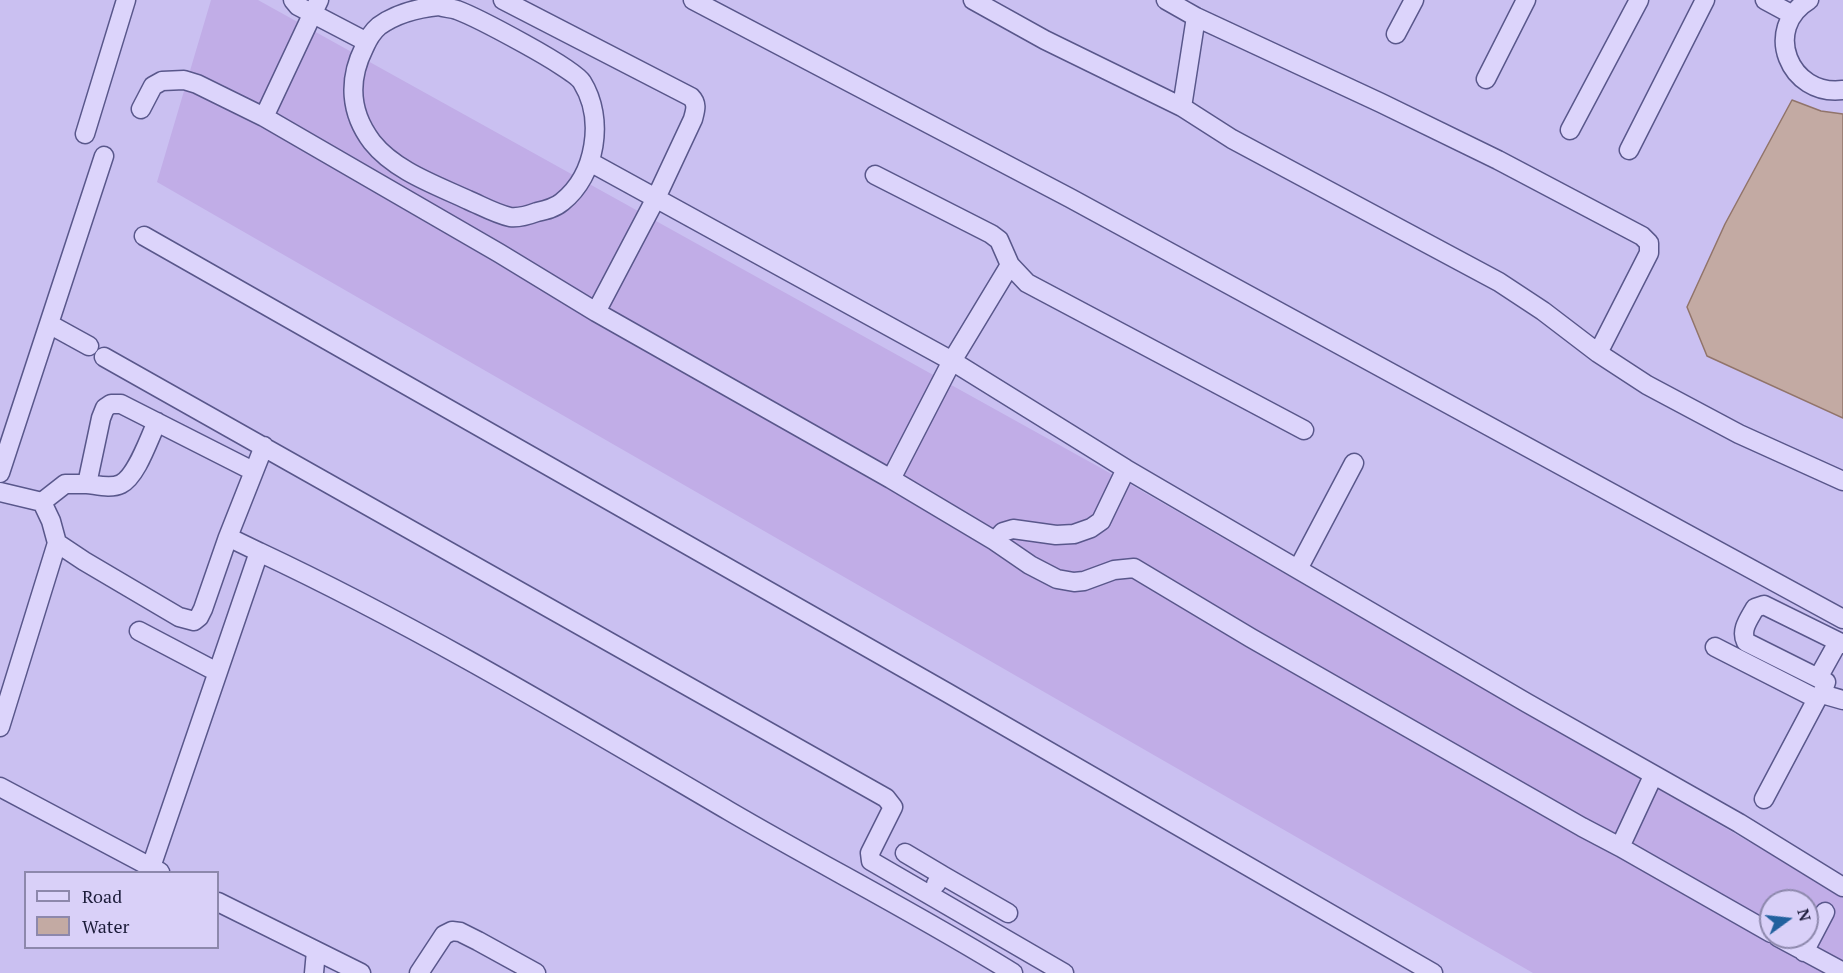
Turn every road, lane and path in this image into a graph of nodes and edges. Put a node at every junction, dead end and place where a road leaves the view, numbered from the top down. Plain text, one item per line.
1 (126, 0) edge
2 (293, 0) edge
3 (503, 0) edge
4 (693, 0) edge
5 (973, 0) edge
6 (1166, 0) edge
7 (1414, 0) edge
8 (1526, 0) edge
9 (1639, 0) edge
10 (1705, 0) edge
11 (1765, 0) edge
12 (1809, 0) edge
13 (315, 7) edge
14 (1791, 15) junction
15 (1196, 17) junction
16 (1396, 34) dead end
17 (366, 42) junction
18 (1486, 79) dead end
19 (1843, 90) edge
20 (1182, 107) junction
21 (141, 110) dead end
22 (264, 117) junction
23 (1570, 130) dead end
24 (85, 135) dead end
25 (1629, 150) dead end
26 (104, 156) dead end
27 (590, 162) junction
28 (875, 175) dead end
29 (656, 198) junction
30 (144, 236) dead end
31 (1010, 265) junction
32 (596, 312) junction
33 (49, 324) junction
34 (89, 346) dead end
35 (1598, 353) junction
36 (104, 357) dead end
37 (952, 361) junction
38 (157, 422) junction
39 (1304, 430) dead end
40 (264, 446) junction
41 (1354, 463) dead end
42 (1126, 469) junction
43 (253, 471) junction
44 (0, 473) edge
45 (891, 479) junction
46 (1843, 481) edge
47 (87, 484) junction
48 (0, 492) edge
49 (42, 502) junction
50 (228, 537) junction
51 (995, 541) junction
52 (57, 543) junction
53 (259, 552) junction
54 (1298, 569) junction
55 (1843, 619) edge
56 (139, 631) dead end
57 (1841, 643) edge
58 (1715, 647) dead end
59 (218, 672) junction
60 (1821, 688) junction
61 (1843, 690) edge
62 (1843, 700) edge
63 (0, 727) edge
64 (1653, 776) junction
65 (0, 788) edge
66 (1764, 799) dead end
67 (1620, 847) junction
68 (904, 853) dead end
69 (156, 870) edge
70 (942, 874) junction
71 (1843, 887) edge
72 (929, 896) junction
73 (219, 902) edge
74 (1826, 912) dead end
75 (1008, 913) dead end
76 (1759, 926) edge
77 (1799, 949) edge
78 (316, 951) junction
79 (1804, 952) junction
80 (1843, 972) edge
81 (314, 973) edge
82 (361, 973) edge
83 (419, 973) edge
84 (536, 973) edge
85 (1013, 973) edge
86 (1064, 973) edge
87 (1433, 973) edge

1 - 24 street
2 - 13 street
3 - 29 street
4 - 55 street
5 - 20 street
6 - 15 street
7 - 16 street
8 - 18 street
9 - 23 street
10 - 25 street
11 - 14 street
12 - 14 street
13 - 17 street
13 - 22 street
14 - 19 street
15 - 20 street
15 - 35 street
17 - 27 street
17 - 27 street
20 - 35 street
21 - 22 street
22 - 32 street
26 - 33 street
27 - 29 street
28 - 31 street
29 - 32 street
29 - 37 street
30 - 87 street
31 - 37 street
31 - 39 street
32 - 45 street
33 - 34 street
33 - 44 street
35 - 46 street
36 - 40 street
37 - 42 street
37 - 45 street
38 - 43 street
38 - 47 street
38 - 47 street
40 - 43 street
40 - 72 street
41 - 54 street
42 - 51 street
42 - 54 street
43 - 50 street
45 - 51 street
47 - 49 street
48 - 49 street
49 - 52 street
50 - 52 street
50 - 53 street
51 - 67 street
52 - 63 street
53 - 59 street
53 - 85 street
54 - 64 street
56 - 59 street
57 - 60 street
57 - 60 street
58 - 60 street
59 - 69 street
60 - 61 street
60 - 62 street
60 - 66 street
64 - 67 street
64 - 71 street
65 - 69 street
67 - 76 street
68 - 70 street
70 - 72 street
70 - 75 street
72 - 86 street
73 - 78 street
74 - 79 street
77 - 79 street
78 - 81 street
78 - 82 street
79 - 80 street
83 - 84 street

